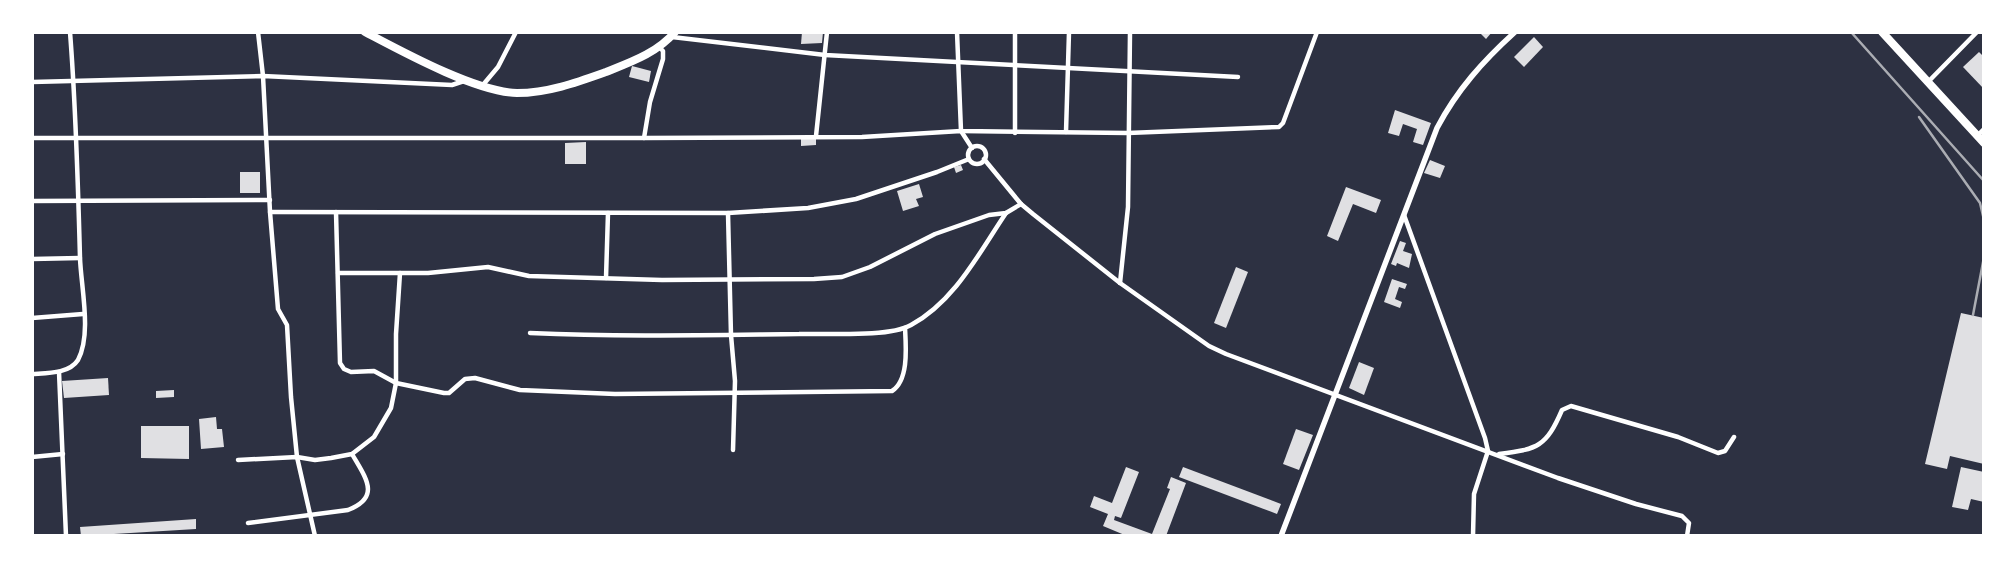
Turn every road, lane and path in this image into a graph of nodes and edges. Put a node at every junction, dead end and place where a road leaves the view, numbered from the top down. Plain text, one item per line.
1 (70, 32) edge
2 (258, 32) edge
3 (365, 32) edge
4 (516, 32) edge
5 (827, 32) edge
6 (956, 32) edge
7 (1015, 32) edge
8 (1069, 32) edge
9 (1130, 32) edge
10 (1317, 32) edge
11 (1515, 32) edge
12 (1882, 32) edge
13 (1977, 32) edge
14 (673, 35) edge
15 (660, 47) junction
16 (825, 55) junction
17 (957, 61) junction
18 (1015, 64) junction
19 (1068, 66) junction
20 (1130, 70) junction
21 (263, 76) junction
22 (1238, 77) dead end
23 (468, 80) junction
24 (73, 81) junction
25 (32, 82) edge
26 (1927, 82) junction
27 (481, 86) junction
28 (1984, 130) edge
29 (961, 131) junction
30 (1066, 132) junction
31 (1015, 133) junction
32 (1128, 133) junction
33 (816, 136) junction
34 (1977, 136) junction
35 (267, 137) junction
36 (32, 138) edge
37 (78, 138) junction
38 (644, 138) junction
39 (1984, 143) edge
40 (972, 148) junction
41 (969, 159) junction
42 (984, 159) junction
43 (32, 200) edge
44 (80, 200) junction
45 (270, 200) junction
46 (1022, 204) junction
47 (270, 212) junction
48 (336, 212) junction
49 (608, 213) junction
50 (728, 213) junction
51 (1006, 213) junction
52 (1404, 213) junction
53 (80, 258) junction
54 (32, 259) edge
55 (338, 273) junction
56 (400, 274) junction
57 (606, 278) junction
58 (728, 278) junction
59 (1120, 283) junction
60 (83, 314) junction
61 (32, 318) edge
62 (905, 328) junction
63 (530, 333) dead end
64 (731, 335) junction
65 (60, 372) junction
66 (32, 374) edge
67 (396, 383) junction
68 (734, 393) junction
69 (1335, 396) junction
70 (1734, 437) dead end
71 (733, 450) dead end
72 (1488, 451) junction
73 (64, 454) junction
74 (352, 454) junction
75 (1497, 454) junction
76 (32, 457) edge
77 (297, 457) junction
78 (238, 460) dead end
79 (309, 513) junction
80 (248, 523) dead end
81 (66, 536) edge
82 (314, 536) edge
83 (1281, 536) edge
84 (1473, 536) edge
85 (1687, 536) edge

1 - 24 street
2 - 21 street
3 - 23 highway
4 - 27 street
5 - 16 street
6 - 17 street
7 - 18 street
8 - 19 street
9 - 20 street
10 - 32 street
11 - 52 street
12 - 26 highway
13 - 26 street
14 - 15 highway
14 - 16 street
15 - 27 highway
15 - 38 street
16 - 17 street
16 - 33 street
17 - 18 street
17 - 29 street
18 - 19 street
18 - 31 street
19 - 20 street
19 - 30 street
20 - 22 street
20 - 32 street
21 - 23 street
21 - 24 street
21 - 35 street
23 - 27 highway
24 - 25 street
24 - 37 street
26 - 34 highway
28 - 34 street
29 - 31 street
29 - 33 street
29 - 40 street
30 - 31 street
30 - 32 street
32 - 59 street
33 - 38 street
34 - 39 highway
35 - 37 street
35 - 38 street
35 - 45 street
36 - 37 street
37 - 44 street
40 - 41 street
40 - 42 street
41 - 42 street
41 - 50 street
42 - 46 street
43 - 44 street
44 - 45 street
44 - 53 street
45 - 47 street
46 - 51 street
46 - 59 street
47 - 48 street
47 - 77 street
48 - 49 street
48 - 55 street
49 - 50 street
49 - 57 street
50 - 58 street
51 - 58 street
51 - 62 street
52 - 69 street
52 - 72 street
53 - 54 street
53 - 60 street
55 - 56 street
55 - 67 street
56 - 57 street
56 - 67 street
57 - 58 street
58 - 64 street
59 - 69 street
60 - 61 street
60 - 65 street
62 - 64 street
62 - 68 street
63 - 64 street
64 - 68 street
65 - 66 street
65 - 73 street
67 - 68 street
67 - 74 street
68 - 71 street
69 - 72 street
69 - 83 street
70 - 75 street
72 - 75 street
72 - 84 street
73 - 76 street
73 - 81 street
74 - 77 street
74 - 79 street
75 - 85 street
77 - 78 street
77 - 79 street
79 - 80 street
79 - 82 street

